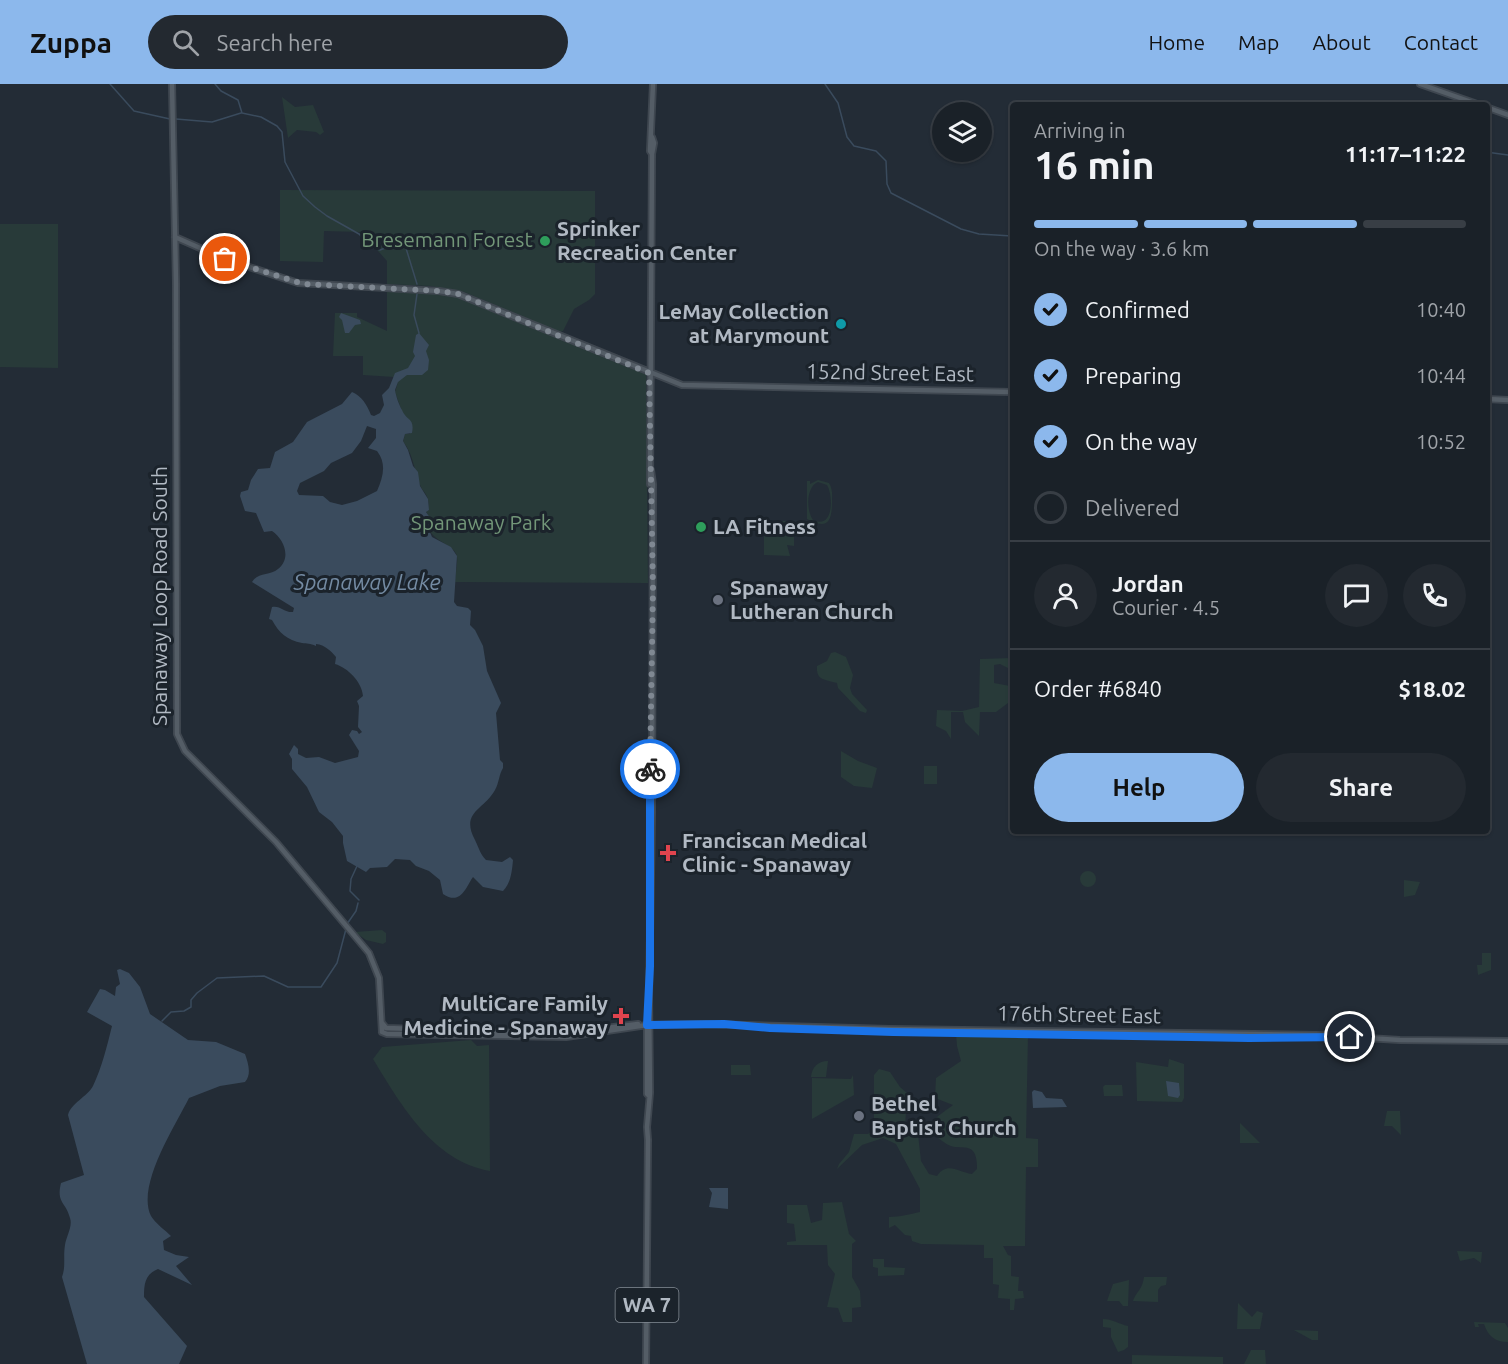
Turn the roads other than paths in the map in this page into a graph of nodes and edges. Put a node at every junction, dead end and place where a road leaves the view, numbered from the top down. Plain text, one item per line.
1 (172, 84) edge
2 (653, 84) edge
3 (1420, 84) edge
4 (1471, 102) edge
5 (1490, 108) edge
6 (1508, 115) edge
7 (176, 237) junction
8 (650, 373) junction
9 (1010, 392) edge
10 (1490, 399) edge
11 (1508, 400) edge
12 (382, 1022) junction
13 (648, 1025) junction
14 (765, 1026) junction
15 (632, 1028) junction
16 (831, 1028) junction
17 (871, 1028) junction
18 (930, 1029) junction
19 (949, 1029) junction
20 (810, 1030) junction
21 (1046, 1030) junction
22 (854, 1031) junction
23 (382, 1032) junction
24 (479, 1032) junction
25 (916, 1032) junction
26 (936, 1032) junction
27 (1123, 1032) junction
28 (1031, 1033) junction
29 (1102, 1034) junction
30 (1187, 1035) junction
31 (1249, 1036) junction
32 (1321, 1036) junction
33 (1462, 1038) junction
34 (1397, 1039) junction
35 (1448, 1040) junction
36 (1508, 1040) edge
37 (646, 1044) junction
38 (648, 1095) junction
39 (647, 1232) junction
40 (647, 1246) junction
41 (646, 1364) edge

1 - 7 main road, Spanaway Loop Road South
2 - 8 main road, WA 7
3 - 4 main road
5 - 6 main road
7 - 8 main road, 152nd Street East
7 - 12 main road, Spanaway Loop Road South
8 - 9 main road, 152nd Street East
8 - 13 main road, WA 7
10 - 11 main road
12 - 23 main road, Spanaway Loop Road South
12 - 24 main road
13 - 14 main road, 176th Street East
13 - 15 main road
13 - 24 main road
13 - 37 main road, WA 7
13 - 38 main road, WA 7
14 - 16 main road, 176th Street East
14 - 20 main road, 176th Street East
15 - 23 main road
15 - 37 main road
16 - 17 main road, 176th Street East
16 - 20 main road
17 - 18 main road, 176th Street East
17 - 22 main road
18 - 19 main road, 176th Street East
18 - 25 main road
19 - 21 main road, 176th Street East
19 - 26 main road
20 - 22 main road, 176th Street East
21 - 27 main road, 176th Street East
21 - 28 main road
22 - 25 main road, 176th Street East
23 - 24 main road
25 - 26 main road, 176th Street East
26 - 28 main road, 176th Street East
27 - 29 main road
27 - 30 main road, 176th Street East
28 - 29 main road, 176th Street East
29 - 30 main road, 176th Street East
30 - 31 main road, 176th Street East
30 - 31 main road, 176th Street East
31 - 32 main road, 176th Street East
31 - 32 main road, 176th Street East
32 - 34 main road, 176th Street East
33 - 34 main road, 176th Street East
33 - 35 main road
33 - 36 main road, 176th Street East
34 - 35 main road, 176th Street East
35 - 36 main road, 176th Street East
37 - 38 main road, WA 7
38 - 39 main road, WA 7
39 - 40 main road, WA 7
39 - 40 main road, WA 7
40 - 41 main road, WA 7

